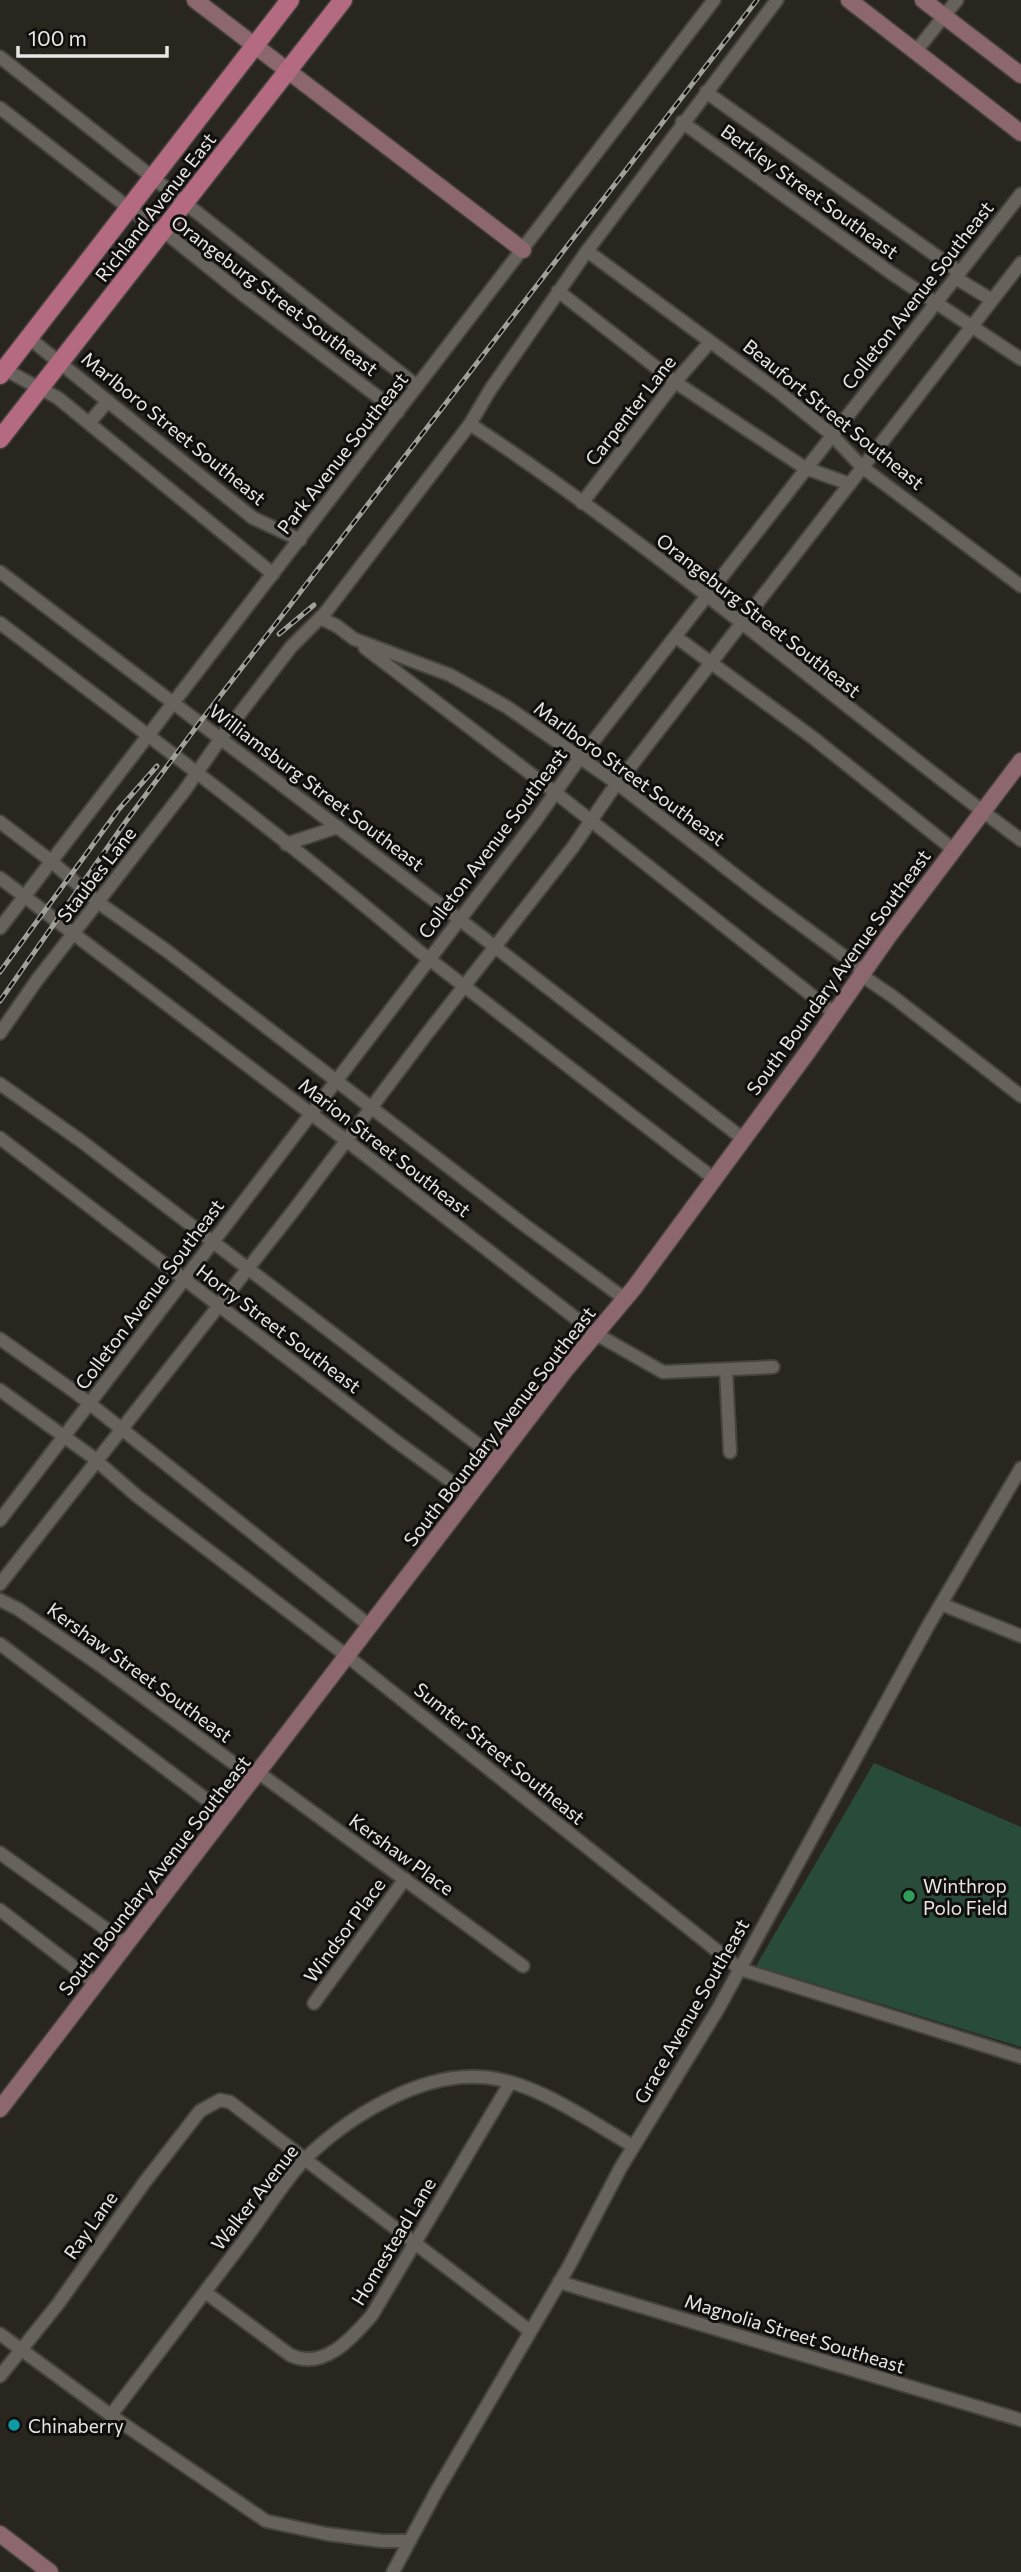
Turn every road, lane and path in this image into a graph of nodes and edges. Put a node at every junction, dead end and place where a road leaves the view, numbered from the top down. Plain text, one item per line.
1 (195, 0) edge
2 (290, 0) edge
3 (343, 0) edge
4 (714, 0) edge
5 (777, 0) edge
6 (849, 0) edge
7 (923, 0) edge
8 (957, 0) edge
9 (944, 16) junction
10 (254, 46) junction
11 (916, 51) junction
12 (0, 57) edge
13 (286, 70) junction
14 (1021, 75) edge
15 (706, 92) junction
16 (0, 108) edge
17 (682, 122) junction
18 (1021, 133) edge
19 (153, 177) junction
20 (1021, 194) edge
21 (185, 202) junction
22 (128, 209) junction
23 (161, 233) junction
24 (523, 250) junction
25 (587, 251) junction
26 (1021, 263) edge
27 (959, 272) junction
28 (558, 291) junction
29 (992, 300) junction
30 (935, 302) junction
31 (972, 327) junction
32 (29, 338) junction
33 (710, 342) junction
34 (1021, 359) edge
35 (61, 362) junction
36 (1, 371) edge
37 (675, 382) junction
38 (417, 387) junction
39 (40, 388) junction
40 (107, 401) junction
41 (398, 412) junction
42 (89, 423) junction
43 (470, 424) junction
44 (831, 434) junction
45 (0, 439) edge
46 (862, 467) junction
47 (805, 468) junction
48 (850, 484) junction
49 (582, 503) junction
50 (300, 540) junction
51 (0, 572) edge
52 (273, 574) junction
53 (1021, 586) edge
54 (708, 597) junction
55 (320, 618) junction
56 (0, 624) edge
57 (742, 625) junction
58 (676, 637) junction
59 (354, 639) junction
60 (711, 665) junction
61 (174, 702) junction
62 (147, 737) junction
63 (221, 738) junction
64 (582, 757) junction
65 (1021, 761) edge
66 (197, 773) junction
67 (618, 784) junction
68 (556, 793) junction
69 (982, 812) junction
70 (591, 820) junction
71 (0, 822) edge
72 (338, 827) junction
73 (1021, 840) edge
74 (286, 844) junction
75 (954, 850) junction
76 (51, 861) junction
77 (0, 878) edge
78 (24, 897) junction
79 (99, 903) junction
80 (459, 919) junction
81 (0, 928) edge
82 (74, 933) junction
83 (495, 947) junction
84 (429, 958) junction
85 (862, 973) junction
86 (464, 985) junction
87 (834, 1013) junction
88 (0, 1033) edge
89 (337, 1081) junction
90 (0, 1084) edge
91 (1021, 1096) edge
92 (373, 1108) junction
93 (311, 1114) junction
94 (0, 1138) edge
95 (742, 1138) junction
96 (347, 1141) junction
97 (713, 1178) junction
98 (212, 1242) junction
99 (248, 1269) junction
100 (183, 1280) junction
101 (625, 1299) junction
102 (219, 1304) junction
103 (596, 1334) junction
104 (0, 1339) edge
105 (773, 1367) dead end
106 (726, 1369) junction
107 (0, 1390) edge
108 (90, 1403) junction
109 (122, 1430) junction
110 (63, 1436) junction
111 (730, 1452) dead end
112 (497, 1459) junction
113 (97, 1461) junction
114 (1021, 1468) edge
115 (470, 1495) junction
116 (0, 1520) edge
117 (0, 1584) edge
118 (0, 1600) edge
119 (941, 1604) junction
120 (370, 1626) junction
121 (1021, 1636) edge
122 (0, 1644) edge
123 (347, 1656) junction
124 (257, 1776) junction
125 (227, 1815) junction
126 (0, 1853) edge
127 (405, 1879) junction
128 (0, 1910) edge
129 (127, 1944) junction
130 (523, 1966) dead end
131 (740, 1969) junction
132 (96, 1984) junction
133 (314, 2003) dead end
134 (1021, 2057) edge
135 (510, 2083) junction
136 (0, 2109) edge
137 (633, 2146) junction
138 (306, 2158) junction
139 (415, 2244) junction
140 (559, 2282) junction
141 (205, 2291) junction
142 (530, 2331) junction
143 (0, 2334) edge
144 (21, 2349) junction
145 (0, 2376) edge
146 (111, 2416) junction
147 (1021, 2420) edge
148 (0, 2534) edge
149 (410, 2541) junction
150 (50, 2572) edge
151 (393, 2572) edge

1 - 10 street
2 - 10 main road, Richland Avenue East
3 - 13 main road, Richland Avenue East
4 - 24 street, Park Avenue Southeast
5 - 15 street
6 - 11 street
7 - 9 street
8 - 9 street
9 - 11 street
9 - 14 street
10 - 13 street
10 - 19 main road, Richland Avenue East
11 - 18 street
12 - 19 street, Orangeburg Street Southeast
13 - 21 main road, Richland Avenue East
13 - 24 street
15 - 17 street
15 - 27 street, Berkley Street Southeast
16 - 22 street, Orangeburg Street Southeast
17 - 25 street
17 - 30 street, Berkley Street Southeast
19 - 21 street, Orangeburg Street Southeast
19 - 22 main road, Richland Avenue East
20 - 27 street, Colleton Avenue Southeast
21 - 23 main road, Richland Avenue East
21 - 38 street, Orangeburg Street Southeast
22 - 23 street, Orangeburg Street Southeast
22 - 32 main road, Richland Avenue East
23 - 35 main road, Richland Avenue East
23 - 41 street, Orangeburg Street Southeast
24 - 38 street, Park Avenue Southeast
25 - 28 street
25 - 33 street, Beaufort Street Southeast
26 - 29 street
27 - 29 street, Berkley Street Southeast
27 - 30 street, Colleton Avenue Southeast
28 - 37 street
28 - 43 street
29 - 31 street
30 - 31 street, Berkley Street Southeast
30 - 44 street, Colleton Avenue Southeast
31 - 34 street, Berkley Street Southeast
31 - 46 street
32 - 35 street, Marlboro Street Southeast
32 - 36 main road, Richland Avenue East
33 - 37 street, Carpenter Lane
33 - 44 street, Beaufort Street Southeast
35 - 39 main road, Richland Avenue East
35 - 40 street, Marlboro Street Southeast
36 - 39 street
37 - 47 street
37 - 49 street, Carpenter Lane
38 - 41 street, Park Avenue Southeast
39 - 42 street
39 - 45 main road, Richland Avenue East
40 - 42 street
40 - 50 street, Marlboro Street Southeast
41 - 50 street, Park Avenue Southeast
42 - 52 street
43 - 49 street, Orangeburg Street Southeast
43 - 55 street
44 - 46 street, Beaufort Street Southeast
44 - 47 street, Colleton Avenue Southeast
46 - 48 street
46 - 53 street, Beaufort Street Southeast
47 - 48 street
47 - 54 street, Colleton Avenue Southeast
48 - 57 street
49 - 54 street, Orangeburg Street Southeast
50 - 52 street, Park Avenue Southeast
51 - 61 street, Williamsburg Street Southeast
52 - 61 street, Park Avenue Southeast
54 - 57 street, Orangeburg Street Southeast
54 - 58 street, Colleton Avenue Southeast
55 - 59 street, Marlboro Street Southeast
55 - 63 street
56 - 62 street
57 - 60 street
57 - 69 street, Orangeburg Street Southeast
58 - 60 street
58 - 64 street, Colleton Avenue Southeast
59 - 64 street, Marlboro Street Southeast
59 - 68 street, Marlboro Street Southeast
60 - 67 street
60 - 75 street
61 - 62 street, Park Avenue Southeast
61 - 63 street, Williamsburg Street Southeast
62 - 66 street
62 - 76 street, Park Avenue Southeast
63 - 66 street, Staubes Lane
63 - 72 street, Williamsburg Street Southeast
64 - 67 street, Marlboro Street Southeast
64 - 68 street, Colleton Avenue Southeast
65 - 69 street, South Boundary Avenue Southeast
66 - 74 street
66 - 79 street, Staubes Lane
67 - 70 street
67 - 85 street, Marlboro Street Southeast
68 - 70 street, Marlboro Street Southeast
68 - 80 street, Colleton Avenue Southeast
69 - 73 street, Orangeburg Street Southeast
69 - 75 street, South Boundary Avenue Southeast
70 - 83 street
70 - 87 street, Marlboro Street Southeast
71 - 76 street, Marion Street Southeast
72 - 74 street
72 - 80 street, Williamsburg Street Southeast
74 - 84 street
75 - 85 street, South Boundary Avenue Southeast
76 - 78 street, Park Avenue Southeast
76 - 79 street, Marion Street Southeast
77 - 78 street, Marion Street Southeast
78 - 81 street, Park Avenue Southeast
78 - 82 street, Marion Street Southeast
79 - 82 street, Staubes Lane
79 - 89 street, Marion Street Southeast
80 - 83 street, Williamsburg Street Southeast
80 - 84 street, Colleton Avenue Southeast
82 - 88 street, Staubes Lane
82 - 93 street, Marion Street Southeast
83 - 86 street
83 - 95 street, Williamsburg Street Southeast
84 - 86 street
84 - 89 street, Colleton Avenue Southeast
85 - 87 street, South Boundary Avenue Southeast
85 - 91 street, Marlboro Street Southeast
86 - 92 street
86 - 97 street
87 - 95 street, South Boundary Avenue Southeast
89 - 92 street, Marion Street Southeast
89 - 93 street, Colleton Avenue Southeast
90 - 98 street, Horry Street Southeast
92 - 96 street
92 - 101 street, Marion Street Southeast
93 - 96 street, Marion Street Southeast
93 - 98 street, Colleton Avenue Southeast
94 - 100 street, Horry Street Southeast
95 - 97 street, South Boundary Avenue Southeast
96 - 99 street
96 - 103 street, Marion Street Southeast
97 - 101 street, South Boundary Avenue Southeast
98 - 99 street, Horry Street Southeast
98 - 100 street, Colleton Avenue Southeast
99 - 102 street
99 - 112 street, Horry Street Southeast
100 - 102 street, Horry Street Southeast
100 - 108 street, Colleton Avenue Southeast
101 - 103 street, South Boundary Avenue Southeast
102 - 109 street
102 - 115 street, Horry Street Southeast
103 - 106 street, Marion Street Southeast
103 - 112 street, South Boundary Avenue Southeast
104 - 108 street
105 - 106 street, Marion Street Southeast
106 - 111 street
107 - 110 street, Sumter Street Southeast
108 - 109 street
108 - 110 street, Colleton Avenue Southeast
109 - 113 street
109 - 120 street
110 - 113 street, Sumter Street Southeast
110 - 116 street, Colleton Avenue Southeast
112 - 115 street, South Boundary Avenue Southeast
113 - 117 street
113 - 123 street, Sumter Street Southeast
114 - 119 street, Grace Avenue Southeast
115 - 120 street, South Boundary Avenue Southeast
118 - 124 street, Kershaw Street Southeast
119 - 121 street
119 - 131 street, Grace Avenue Southeast
120 - 123 street, South Boundary Avenue Southeast
122 - 125 street
123 - 124 street, South Boundary Avenue Southeast
123 - 131 street, Sumter Street Southeast
124 - 125 street, South Boundary Avenue Southeast
124 - 127 street, Kershaw Place
125 - 129 street, South Boundary Avenue Southeast
126 - 129 street
127 - 130 street, Kershaw Place
127 - 133 street, Windsor Place
128 - 132 street
129 - 132 street, South Boundary Avenue Southeast
131 - 134 street, Sumter Street Southeast
131 - 137 street, Grace Avenue Southeast
132 - 136 street, South Boundary Avenue Southeast
135 - 137 street, Walker Avenue
135 - 138 street, Walker Avenue
135 - 139 street, Homestead Lane
137 - 140 street, Grace Avenue Southeast
138 - 139 street
138 - 141 street, Walker Avenue
138 - 144 street, Ray Lane
139 - 141 street, Homestead Lane
139 - 142 street
140 - 142 street, Grace Avenue Southeast
140 - 147 street, Magnolia Street Southeast
141 - 146 street, Walker Avenue
142 - 149 street, Grace Avenue Southeast
143 - 144 street
144 - 145 street, Ray Lane
144 - 146 street
146 - 149 street
148 - 150 street
149 - 151 street, Grace Avenue Southeast

